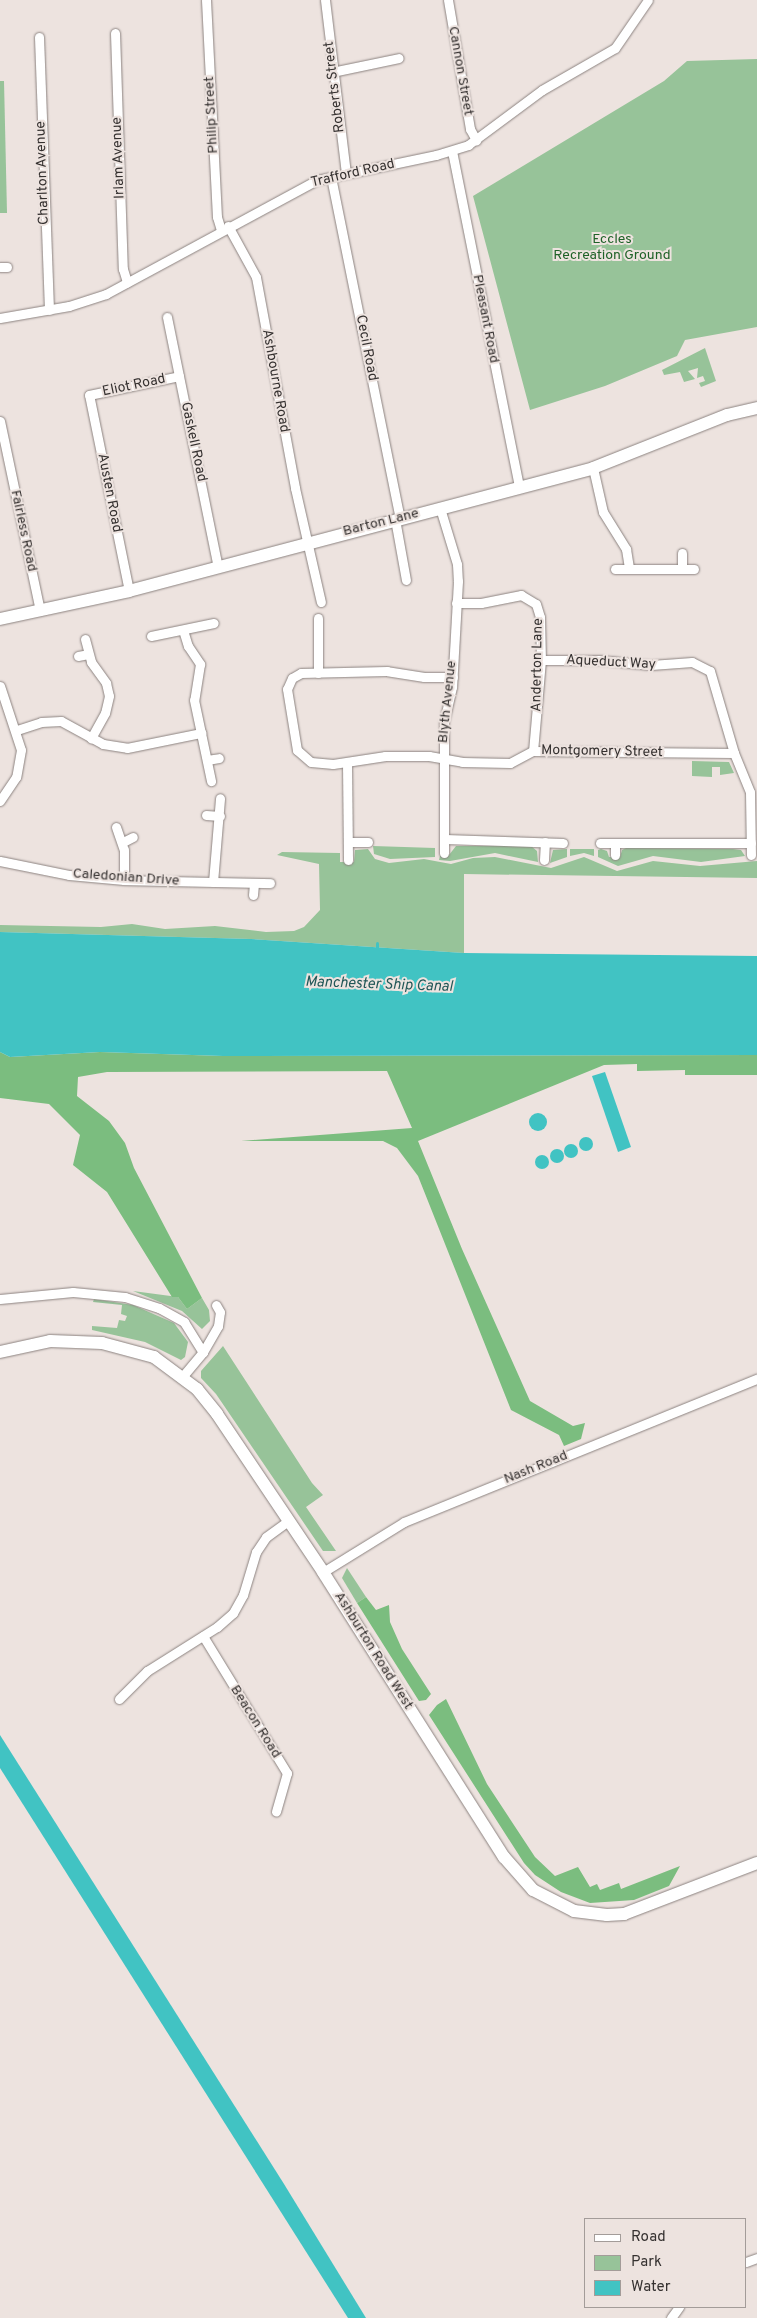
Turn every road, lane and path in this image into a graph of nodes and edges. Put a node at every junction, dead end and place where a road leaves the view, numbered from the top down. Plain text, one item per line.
1 (206, 0) edge
2 (325, 0) edge
3 (448, 0) edge
4 (648, 0) edge
5 (114, 33) dead end
6 (39, 37) dead end
7 (399, 58) dead end
8 (332, 72) junction
9 (476, 140) junction
10 (452, 151) junction
11 (346, 174) junction
12 (331, 177) junction
13 (225, 228) junction
14 (127, 282) junction
15 (49, 310) junction
16 (168, 317) dead end
17 (0, 318) edge
18 (180, 376) junction
19 (89, 395) joint
20 (757, 408) edge
21 (0, 421) edge
22 (593, 468) junction
23 (519, 487) junction
24 (440, 508) junction
25 (398, 519) junction
26 (308, 542) junction
27 (682, 553) dead end
28 (218, 566) junction
29 (614, 569) dead end
30 (629, 569) junction
31 (682, 569) junction
32 (694, 569) dead end
33 (406, 580) dead end
34 (129, 590) junction
35 (321, 602) dead end
36 (456, 603) junction
37 (40, 611) junction
38 (318, 618) dead end
39 (0, 619) edge
40 (214, 623) dead end
41 (183, 630) junction
42 (151, 636) dead end
43 (85, 639) dead end
44 (88, 654) junction
45 (78, 656) dead end
46 (541, 660) junction
47 (318, 673) junction
48 (453, 677) junction
49 (0, 686) edge
50 (17, 730) junction
51 (201, 733) junction
52 (91, 738) junction
53 (533, 751) junction
54 (734, 753) junction
55 (219, 758) dead end
56 (444, 758) junction
57 (207, 760) junction
58 (347, 763) junction
59 (211, 780) dead end
60 (220, 798) dead end
61 (0, 801) edge
62 (206, 815) dead end
63 (220, 816) junction
64 (116, 827) dead end
65 (133, 838) dead end
66 (444, 839) junction
67 (122, 842) junction
68 (348, 842) junction
69 (368, 842) dead end
70 (545, 842) junction
71 (563, 843) dead end
72 (600, 843) dead end
73 (615, 843) junction
74 (751, 843) junction
75 (444, 853) dead end
76 (615, 855) dead end
77 (751, 855) dead end
78 (348, 860) dead end
79 (544, 860) dead end
80 (0, 861) edge
81 (124, 880) junction
82 (213, 882) junction
83 (254, 883) junction
84 (270, 883) dead end
85 (253, 895) dead end
86 (0, 1299) edge
87 (216, 1305) dead end
88 (0, 1352) edge
89 (204, 1352) junction
90 (183, 1376) junction
91 (757, 1379) edge
92 (288, 1521) junction
93 (323, 1572) junction
94 (203, 1636) junction
95 (119, 1699) dead end
96 (276, 1811) dead end
97 (757, 1863) edge
98 (678, 2308) edge
99 (670, 2318) edge

1 - 13 street, Philip Street
2 - 8 street, Roberts Street
3 - 9 street, Cannon Street
4 - 9 street, Trafford Road
5 - 14 street, Irlam Avenue
6 - 15 street, Charlton Avenue
7 - 8 street
8 - 11 street, Roberts Street
9 - 10 street, Trafford Road
10 - 11 street, Trafford Road
10 - 23 street, Pleasant Road
11 - 12 street, Trafford Road
12 - 13 street, Trafford Road
12 - 25 street, Cecil Road
13 - 14 street, Trafford Road
13 - 26 street, Ashbourne Road
14 - 15 street, Trafford Road
15 - 17 street, Trafford Road
16 - 18 street, Gaskell Road
18 - 19 street, Eliot Road
18 - 28 street, Gaskell Road
19 - 34 street, Austen Road
20 - 22 main road, Barton Lane
21 - 37 street, Fairless Road
22 - 23 main road, Barton Lane
22 - 30 street
23 - 24 main road, Barton Lane
24 - 25 main road, Barton Lane
24 - 36 street, Blyth Avenue
25 - 26 main road, Barton Lane
25 - 33 street, Cecil Road
26 - 28 main road, Barton Lane
26 - 35 street, Ashbourne Road
27 - 31 street
28 - 34 main road, Barton Lane
29 - 30 street
30 - 31 street
31 - 32 street
34 - 37 main road, Barton Lane
36 - 46 street, Anderton Lane
36 - 48 street, Blyth Avenue
37 - 39 main road, Barton Lane
38 - 47 street
40 - 41 street
41 - 42 street
41 - 51 street
43 - 44 street
44 - 45 street
44 - 52 street
46 - 53 street, Anderton Lane
46 - 54 street, Aqueduct Way
47 - 48 street, Montgomery Street
47 - 58 street, Montgomery Street
48 - 56 street, Blyth Avenue
49 - 50 street
50 - 52 street
50 - 61 street
51 - 52 street
51 - 57 street
53 - 54 street, Montgomery Street
53 - 56 street, Montgomery Street
54 - 74 street, Aqueduct Way
55 - 57 street
56 - 58 street, Montgomery Street
56 - 66 street, Blyth Avenue
57 - 59 street
58 - 68 street
60 - 63 street
62 - 63 street
63 - 82 street
64 - 67 street
65 - 67 street
66 - 70 street
66 - 75 street, Blyth Avenue
67 - 81 street
68 - 69 street
68 - 78 street
70 - 71 street
70 - 79 street
72 - 73 street
73 - 74 street
73 - 76 street
74 - 77 street, Aqueduct Way
80 - 81 street, Caledonian Drive
81 - 82 street, Caledonian Drive
82 - 83 street, Caledonian Drive
83 - 84 street, Caledonian Drive
83 - 85 street
86 - 89 street
87 - 89 street
88 - 90 main road, Ashburton Road West
89 - 90 street
90 - 92 main road, Ashburton Road West
91 - 93 street, Nash Road
92 - 93 main road, Ashburton Road West
92 - 94 street
93 - 97 main road, Ashburton Road West
94 - 95 street
94 - 96 street, Beacon Road
98 - 99 street

